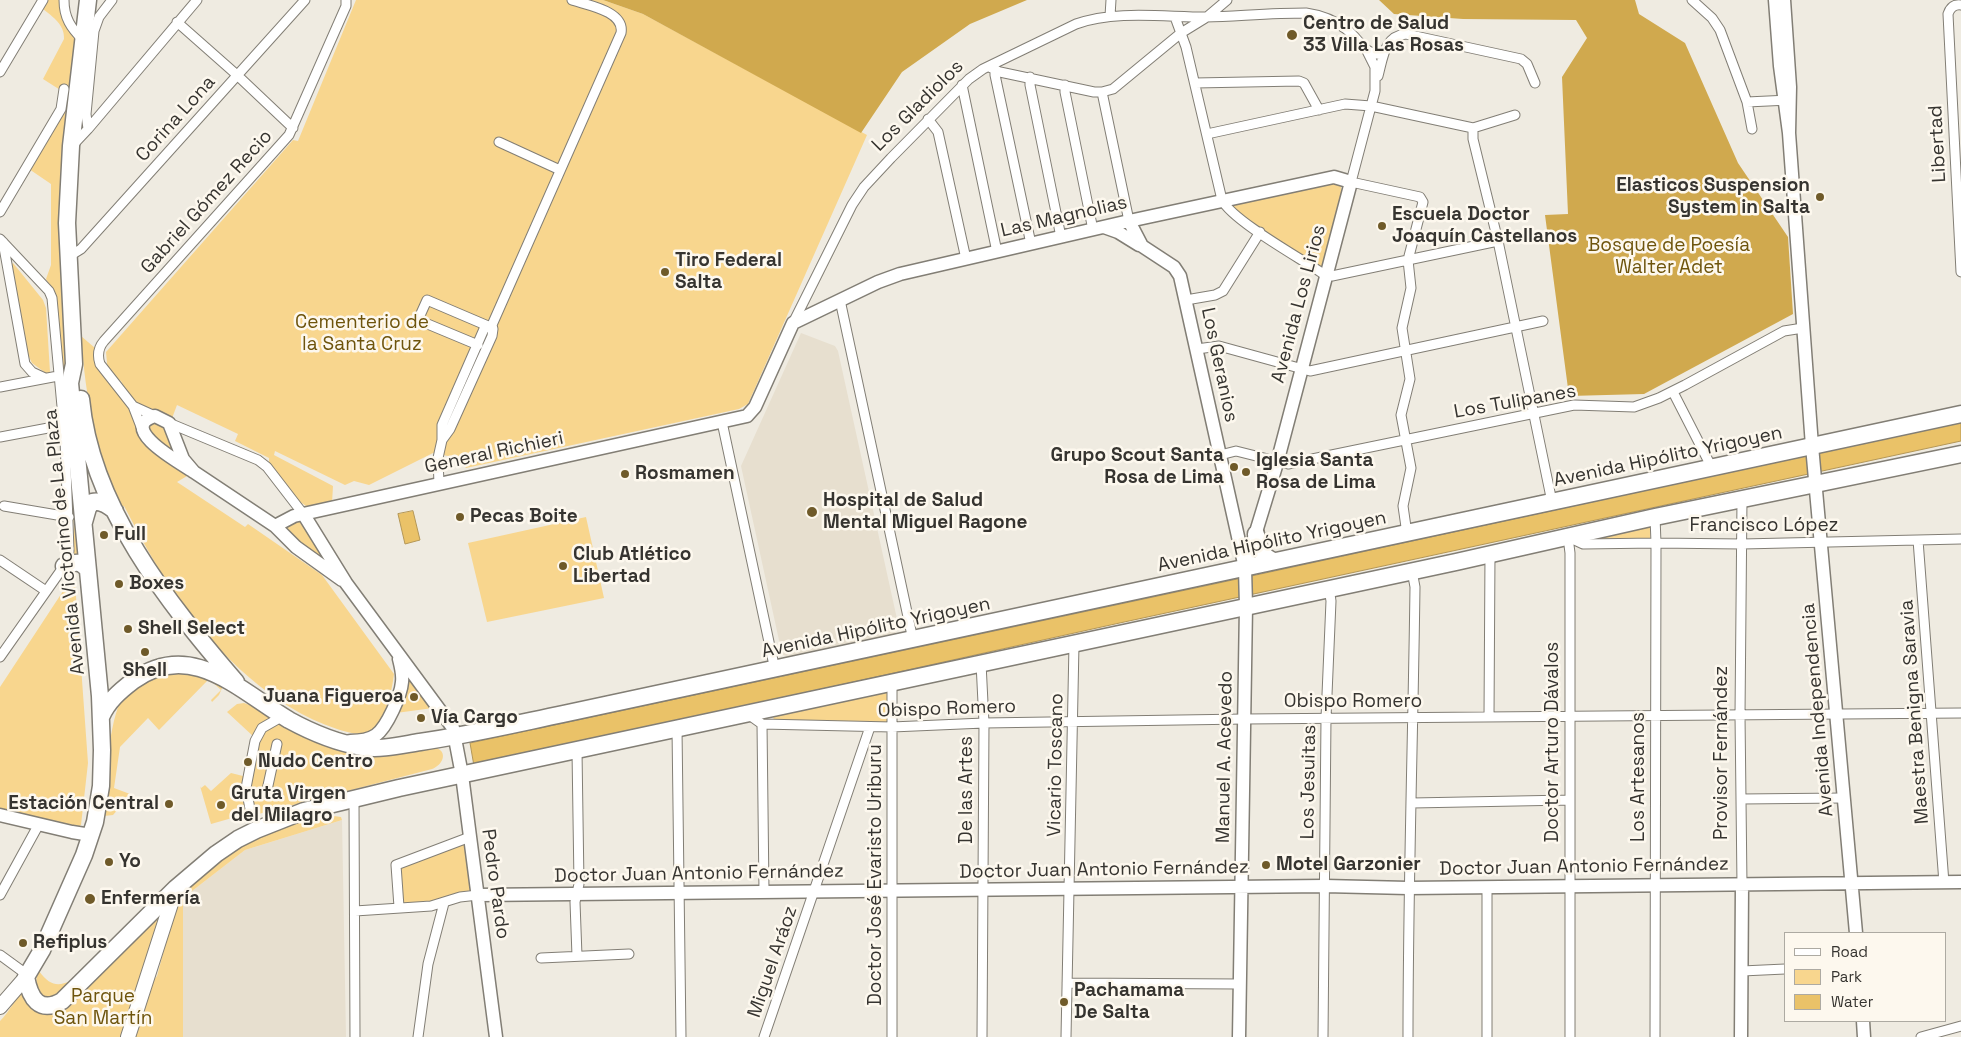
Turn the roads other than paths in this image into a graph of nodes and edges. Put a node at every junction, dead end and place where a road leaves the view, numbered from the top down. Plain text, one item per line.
1 (43, 0) edge
2 (64, 0) edge
3 (88, 0) edge
4 (112, 0) edge
5 (197, 0) edge
6 (305, 0) edge
7 (572, 0) edge
8 (1111, 0) edge
9 (1228, 0) edge
10 (1692, 0) edge
11 (1775, 0) edge
12 (1784, 0) edge
13 (347, 2) edge
14 (1961, 5) edge
15 (1110, 16) junction
16 (1207, 16) junction
17 (1236, 16) junction
18 (1175, 17) junction
19 (177, 22) junction
20 (1181, 33) junction
21 (83, 40) junction
22 (1366, 50) junction
23 (1384, 54) junction
24 (992, 68) junction
25 (0, 72) edge
26 (237, 75) junction
27 (1030, 77) junction
28 (1195, 83) junction
29 (1376, 83) junction
30 (1535, 83) dead end
31 (962, 85) junction
32 (1065, 85) junction
33 (64, 89) dead end
34 (1102, 92) junction
35 (1787, 100) junction
36 (1747, 102) junction
37 (1371, 106) junction
38 (1319, 110) junction
39 (1515, 115) dead end
40 (928, 119) junction
41 (293, 128) junction
42 (1473, 128) junction
43 (88, 129) junction
44 (1752, 129) dead end
45 (1207, 134) junction
46 (498, 142) dead end
47 (71, 146) junction
48 (560, 170) junction
49 (1351, 182) junction
50 (1222, 200) junction
51 (0, 212) edge
52 (1129, 221) junction
53 (1098, 228) junction
54 (1260, 232) junction
55 (1061, 237) junction
56 (2, 240) edge
57 (1498, 241) junction
58 (1030, 244) junction
59 (1142, 246) junction
60 (997, 252) junction
61 (68, 257) junction
62 (966, 259) junction
63 (1408, 260) junction
64 (1961, 272) edge
65 (1326, 274) junction
66 (840, 300) junction
67 (1186, 300) junction
68 (1544, 320) dead end
69 (793, 323) junction
70 (490, 326) junction
71 (1515, 327) junction
72 (1803, 328) junction
73 (478, 345) junction
74 (1198, 349) junction
75 (1406, 351) junction
76 (74, 364) junction
77 (1301, 369) junction
78 (58, 376) junction
79 (45, 378) junction
80 (0, 387) edge
81 (1673, 392) junction
82 (133, 406) junction
83 (1533, 414) junction
84 (1961, 414) edge
85 (155, 416) junction
86 (722, 422) junction
87 (169, 423) junction
88 (64, 425) junction
89 (0, 437) edge
90 (145, 437) junction
91 (442, 440) junction
92 (1406, 440) junction
93 (1812, 446) junction
94 (1220, 454) junction
95 (1961, 454) edge
96 (1277, 463) junction
97 (1712, 468) junction
98 (194, 472) junction
99 (1816, 483) junction
100 (439, 484) junction
101 (1742, 500) junction
102 (1552, 502) junction
103 (4, 506) dead end
104 (115, 511) junction
105 (304, 515) junction
106 (69, 517) junction
107 (1655, 517) junction
108 (83, 525) junction
109 (275, 526) junction
110 (1256, 534) junction
111 (1406, 534) junction
112 (1568, 537) junction
113 (1961, 539) edge
114 (1918, 540) junction
115 (1656, 543) junction
116 (1822, 543) junction
117 (1742, 544) junction
118 (1490, 554) junction
119 (0, 560) edge
120 (1274, 561) junction
121 (64, 566) junction
122 (1245, 568) junction
123 (88, 570) junction
124 (1412, 571) junction
125 (346, 583) junction
126 (1329, 588) junction
127 (46, 591) junction
128 (1246, 606) junction
129 (913, 640) junction
130 (1074, 644) junction
131 (1, 655) edge
132 (399, 656) junction
133 (981, 663) junction
134 (775, 670) junction
135 (892, 683) junction
136 (240, 686) junction
137 (1930, 713) junction
138 (1961, 713) edge
139 (748, 714) junction
140 (1837, 714) junction
141 (1740, 715) junction
142 (283, 716) junction
143 (1489, 716) junction
144 (1569, 716) junction
145 (1655, 716) junction
146 (101, 717) junction
147 (1245, 718) junction
148 (1326, 718) junction
149 (1414, 718) junction
150 (1073, 721) junction
151 (984, 723) junction
152 (762, 724) junction
153 (870, 727) junction
154 (892, 728) junction
155 (678, 729) junction
156 (456, 737) junction
157 (341, 741) junction
158 (277, 744) dead end
159 (577, 751) junction
160 (462, 775) junction
161 (267, 790) dead end
162 (1844, 798) junction
163 (1741, 799) junction
164 (354, 800) junction
165 (1569, 800) junction
166 (1412, 804) junction
167 (251, 814) dead end
168 (0, 815) edge
169 (40, 824) junction
170 (92, 835) junction
171 (470, 837) junction
172 (1944, 882) junction
173 (1961, 882) edge
174 (1742, 884) junction
175 (1852, 884) junction
176 (1656, 885) junction
177 (1324, 886) junction
178 (1569, 886) junction
179 (1241, 887) junction
180 (1487, 887) junction
181 (176, 888) junction
182 (1068, 888) junction
183 (1408, 888) junction
184 (984, 890) junction
185 (893, 891) junction
186 (764, 892) junction
187 (814, 892) junction
188 (679, 893) junction
189 (577, 894) junction
190 (0, 895) edge
191 (478, 895) junction
192 (444, 903) junction
193 (398, 908) junction
194 (355, 911) junction
195 (1856, 932) edge
196 (629, 954) dead end
197 (0, 955) edge
198 (577, 956) junction
199 (541, 958) dead end
200 (1784, 969) edge
201 (1742, 971) junction
202 (26, 977) junction
203 (1067, 983) junction
204 (1239, 984) junction
205 (0, 1007) edge
206 (1863, 1022) edge
207 (1961, 1026) edge
208 (128, 1037) edge
209 (355, 1037) edge
210 (418, 1037) edge
211 (496, 1037) edge
212 (681, 1037) edge
213 (764, 1037) edge
214 (892, 1037) edge
215 (982, 1037) edge
216 (1066, 1037) edge
217 (1239, 1037) edge
218 (1323, 1037) edge
219 (1408, 1037) edge
220 (1488, 1037) edge
221 (1570, 1037) edge
222 (1655, 1037) edge
223 (1741, 1037) edge
224 (1864, 1037) edge
225 (1921, 1037) edge

1 - 25 street
2 - 21 street
3 - 21 highway, Avenida Victorino de La Plaza
4 - 43 street
5 - 19 street
6 - 26 street, Corina Lona
7 - 48 street
8 - 15 street
9 - 16 street
9 - 17 street
10 - 36 street
11 - 35 street
12 - 35 street
13 - 41 street, Gabriel Gómez Recio
14 - 64 street, Libertad
15 - 18 street, Los Gladiolos
15 - 24 street, Los Gladiolos
16 - 17 street, Los Gladiolos
16 - 18 street, Los Gladiolos
16 - 20 street
17 - 22 street, Los Gladiolos
18 - 20 street
19 - 26 street
19 - 43 street
20 - 28 street
20 - 34 street
21 - 47 highway, Avenida Victorino de La Plaza
22 - 23 street
22 - 29 street, Avenida Los Lirios
23 - 29 street
23 - 30 street
24 - 27 street
24 - 31 street, Los Gladiolos
24 - 58 street
26 - 41 street
26 - 61 street, Corina Lona
27 - 32 street
27 - 55 street
28 - 38 street
28 - 45 street
29 - 37 street, Avenida Los Lirios
31 - 40 street, Los Gladiolos
31 - 60 street
32 - 34 street
32 - 53 street
33 - 51 street
34 - 52 street
35 - 36 street
35 - 72 street, Avenida Independencia
36 - 44 street
37 - 38 street
37 - 42 street
37 - 49 street, Avenida Los Lirios
38 - 45 street
39 - 42 street
40 - 62 street
40 - 69 street, Los Gladiolos
41 - 82 street, Gabriel Gómez Recio
42 - 57 street
43 - 47 street
45 - 50 street
46 - 48 street
47 - 61 highway, Avenida Victorino de La Plaza
48 - 70 street
49 - 50 street, Las Magnolias
49 - 63 street
49 - 65 street, Avenida Los Lirios
50 - 52 street, Las Magnolias
50 - 54 street
52 - 53 street, Las Magnolias
52 - 59 street, Los Geranios
53 - 55 street, Las Magnolias
53 - 59 street
54 - 65 street
54 - 67 street
55 - 58 street, Las Magnolias
56 - 78 street
56 - 79 street
57 - 63 street
57 - 71 street
58 - 60 street, Las Magnolias
59 - 67 street, Los Geranios
60 - 62 street, Las Magnolias
61 - 76 highway, Avenida Victorino de La Plaza
62 - 66 street, Las Magnolias
63 - 65 street
63 - 75 street
65 - 77 street, Avenida Los Lirios
66 - 69 street, Las Magnolias
66 - 129 street
67 - 74 street, Los Geranios
68 - 71 street
69 - 86 street, Los Gladiolos
70 - 73 street
70 - 73 street
70 - 91 street
71 - 75 street
71 - 83 street
72 - 81 street, Los Tulipanes
72 - 93 street, Avenida Independencia
73 - 91 street
74 - 77 street
74 - 94 street, Los Geranios
75 - 77 street
75 - 92 street
76 - 104 highway, Avenida Victorino de La Plaza
76 - 108 highway, Avenida Victorino de La Plaza
77 - 96 street, Avenida Los Lirios
78 - 79 street
78 - 88 street
79 - 80 street
81 - 83 street, Los Tulipanes
81 - 97 street
82 - 85 street, Gabriel Gómez Recio
82 - 90 street, Gabriel Gómez Recio
83 - 92 street, Los Tulipanes
83 - 102 street
84 - 93 highway, Avenida Hipólito Yrigoyen
85 - 87 street
85 - 90 street
86 - 100 street, General Richieri
86 - 134 street
87 - 98 street
87 - 105 street
88 - 89 street
88 - 106 street
90 - 98 street
91 - 100 street
92 - 96 street, Los Tulipanes
92 - 111 street
93 - 97 highway, Avenida Hipólito Yrigoyen
93 - 99 street, Avenida Independencia
94 - 96 street, Los Tulipanes
94 - 122 street, Los Geranios
95 - 99 highway
96 - 110 street, Avenida Los Lirios
97 - 102 highway, Avenida Hipólito Yrigoyen
98 - 109 street
99 - 101 highway
99 - 116 street, Avenida Independencia
100 - 105 street, General Richieri
101 - 107 highway
101 - 117 street, Provisor Fernández
102 - 111 highway, Avenida Hipólito Yrigoyen
103 - 106 street
104 - 108 highway
104 - 136 highway, Avenida Victorino de La Plaza
105 - 109 street, General Richieri
105 - 125 street
106 - 121 street
107 - 112 highway
107 - 115 street, Los Artesanos
108 - 123 highway, Avenida Victorino de La Plaza
109 - 125 street
110 - 120 highway
110 - 122 street, Avenida Los Lirios
111 - 120 highway, Avenida Hipólito Yrigoyen
112 - 115 street, Francisco López
112 - 118 highway
112 - 144 street, Doctor Arturo Dávalos
113 - 114 street, Francisco López
114 - 116 street, Francisco López
114 - 137 street, Maestra Benigna Saravia
115 - 117 street, Francisco López
115 - 145 street, Los Artesanos
116 - 117 street, Francisco López
116 - 140 street, Avenida Independencia
117 - 141 street, Provisor Fernández
118 - 124 highway
118 - 143 street
119 - 127 street
120 - 122 highway, Avenida Hipólito Yrigoyen
121 - 123 highway
121 - 127 street
122 - 128 street, Manuel A. Acevedo
122 - 129 highway, Avenida Hipólito Yrigoyen
123 - 146 highway, Avenida Victorino de La Plaza
124 - 126 highway
124 - 149 street
125 - 132 street
126 - 128 highway
126 - 148 street, Los Jesuitas
127 - 131 street
128 - 130 highway
128 - 147 street, Manuel A. Acevedo
129 - 134 highway, Avenida Hipólito Yrigoyen
130 - 133 highway
130 - 150 street, Vicario Toscano
132 - 156 street
132 - 157 street
133 - 135 highway
133 - 151 street, De las Artes
134 - 156 highway, Avenida Hipólito Yrigoyen
135 - 139 highway
135 - 154 street, Doctor José Evaristo Uriburu
136 - 142 highway, Avenida Hipólito Yrigoyen
136 - 146 highway, Avenida Hipólito Yrigoyen
137 - 138 street, Obispo Romero
137 - 140 street, Obispo Romero
137 - 172 street, Maestra Benigna Saravia
139 - 152 street
139 - 155 highway
140 - 141 street, Obispo Romero
140 - 162 street, Avenida Independencia
141 - 145 street, Obispo Romero
141 - 163 street, Provisor Fernández
142 - 157 highway, Avenida Hipólito Yrigoyen
142 - 167 street
143 - 144 street, Obispo Romero
143 - 149 street, Obispo Romero
144 - 145 street, Obispo Romero
144 - 165 street, Doctor Arturo Dávalos
145 - 176 street, Los Artesanos
146 - 170 highway
147 - 148 street, Obispo Romero
147 - 150 street, Obispo Romero
147 - 179 street, Manuel A. Acevedo
148 - 149 street, Obispo Romero
148 - 177 street, Los Jesuitas
149 - 166 street
150 - 151 street, Obispo Romero
150 - 182 street, Vicario Toscano
151 - 154 street, Obispo Romero
151 - 184 street, De las Artes
152 - 153 street, Obispo Romero
152 - 186 street
153 - 154 street, Obispo Romero
153 - 187 street, Miguel Aráoz
154 - 185 street, Doctor José Evaristo Uriburu
155 - 159 highway
155 - 188 street
156 - 157 highway, Avenida Hipólito Yrigoyen
156 - 160 street, Pedro Pardo
158 - 161 street
159 - 160 highway
159 - 189 street
160 - 164 highway
160 - 171 street, Pedro Pardo
162 - 163 street
162 - 175 street, Avenida Independencia
163 - 174 street, Provisor Fernández
164 - 181 highway
164 - 194 street
165 - 166 street
165 - 178 street, Doctor Arturo Dávalos
166 - 183 street
168 - 169 street
169 - 170 street
169 - 190 street
170 - 202 highway
171 - 191 street, Pedro Pardo
171 - 193 street
172 - 173 street, Doctor Juan Antonio Fernández
172 - 175 street, Doctor Juan Antonio Fernández
174 - 175 street, Doctor Juan Antonio Fernández
174 - 176 street, Doctor Juan Antonio Fernández
174 - 201 street, Provisor Fernández
175 - 195 street, Avenida Independencia
176 - 178 street, Doctor Juan Antonio Fernández
176 - 222 street, Los Artesanos
177 - 179 street, Doctor Juan Antonio Fernández
177 - 183 street, Doctor Juan Antonio Fernández
177 - 218 street, Los Jesuitas
178 - 180 street, Doctor Juan Antonio Fernández
178 - 221 street, Doctor Arturo Dávalos
179 - 182 street, Doctor Juan Antonio Fernández
179 - 204 street, Manuel A. Acevedo
180 - 183 street, Doctor Juan Antonio Fernández
180 - 220 street
181 - 202 highway
181 - 208 main road
182 - 184 street, Doctor Juan Antonio Fernández
182 - 203 street, Vicario Toscano
183 - 219 street
184 - 185 street, Doctor Juan Antonio Fernández
184 - 215 street, De las Artes
185 - 187 street, Doctor Juan Antonio Fernández
185 - 214 street, Doctor José Evaristo Uriburu
186 - 187 street, Doctor Juan Antonio Fernández
186 - 188 street, Doctor Juan Antonio Fernández
187 - 213 street, Miguel Aráoz
188 - 189 street, Doctor Juan Antonio Fernández
188 - 212 street
189 - 191 street, Doctor Juan Antonio Fernández
189 - 198 street
191 - 192 street, Doctor Juan Antonio Fernández
191 - 211 street, Pedro Pardo
192 - 193 street, Doctor Juan Antonio Fernández
192 - 210 street
193 - 194 street, Doctor Juan Antonio Fernández
194 - 209 street
196 - 198 street
197 - 202 street
198 - 199 street
200 - 201 street
201 - 223 street, Provisor Fernández
202 - 205 main road
203 - 204 street
203 - 216 street, Vicario Toscano
204 - 217 street, Manuel A. Acevedo
206 - 224 street
207 - 225 street

